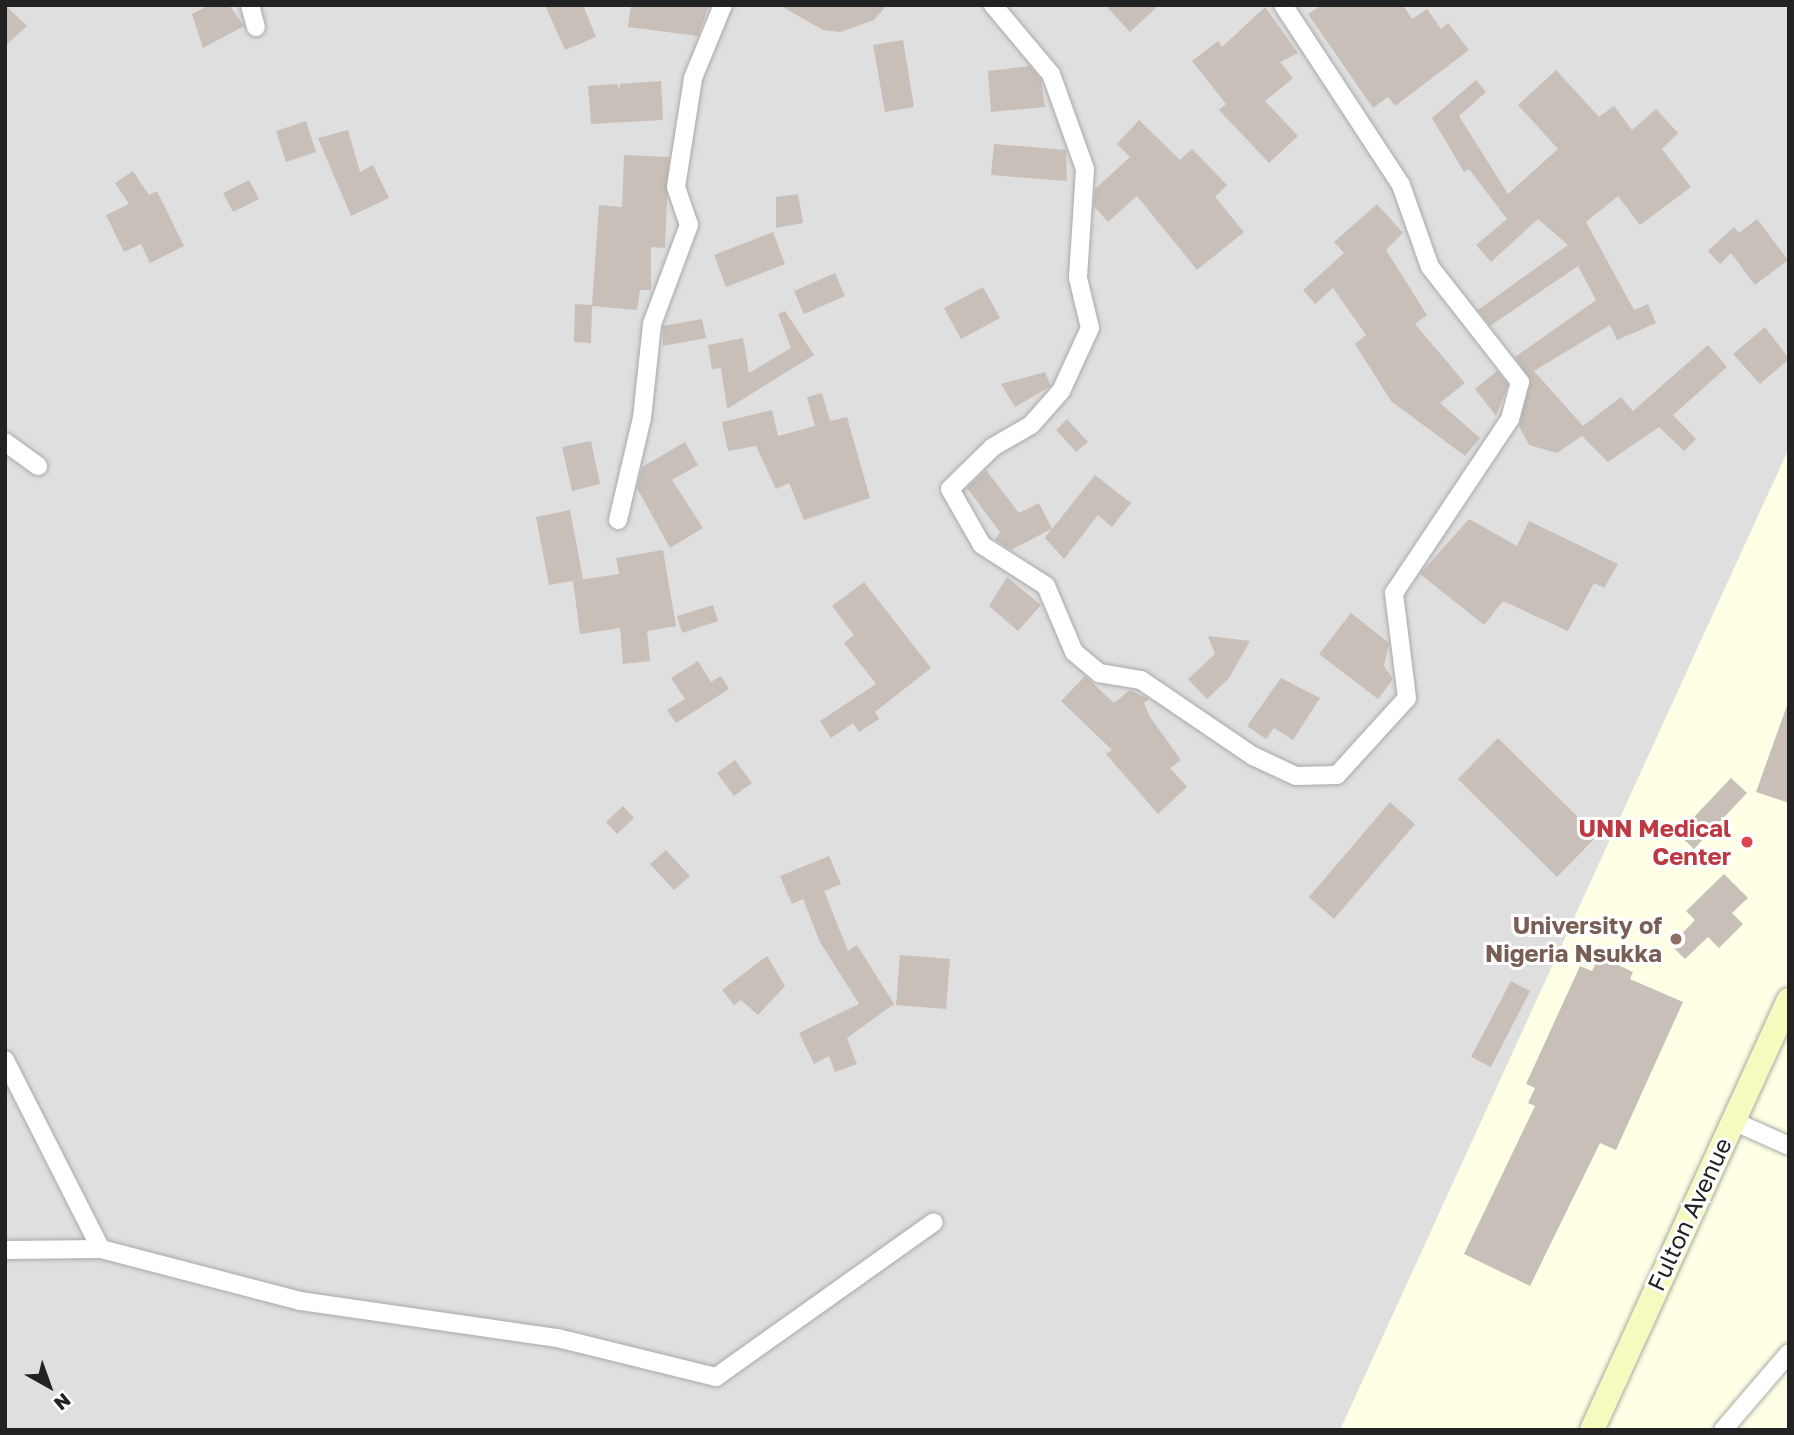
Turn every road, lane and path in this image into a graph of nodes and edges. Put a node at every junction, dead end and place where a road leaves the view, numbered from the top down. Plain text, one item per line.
1 (250, 5) edge
2 (723, 5) edge
3 (993, 5) edge
4 (1283, 5) edge
5 (256, 27) dead end
6 (5, 442) edge
7 (38, 466) dead end
8 (618, 520) dead end
9 (1789, 1000) edge
10 (5, 1060) edge
11 (1733, 1121) junction
12 (1789, 1146) edge
13 (934, 1222) dead end
14 (101, 1249) junction
15 (5, 1250) edge
16 (1789, 1353) edge
17 (1592, 1430) edge
18 (1723, 1430) edge

1 - 5 street
2 - 8 street
3 - 4 street
6 - 7 street
9 - 11 street, Fulton Avenue
10 - 14 street
11 - 12 street
11 - 17 street, Fulton Avenue
13 - 14 street
14 - 15 street
16 - 18 street

